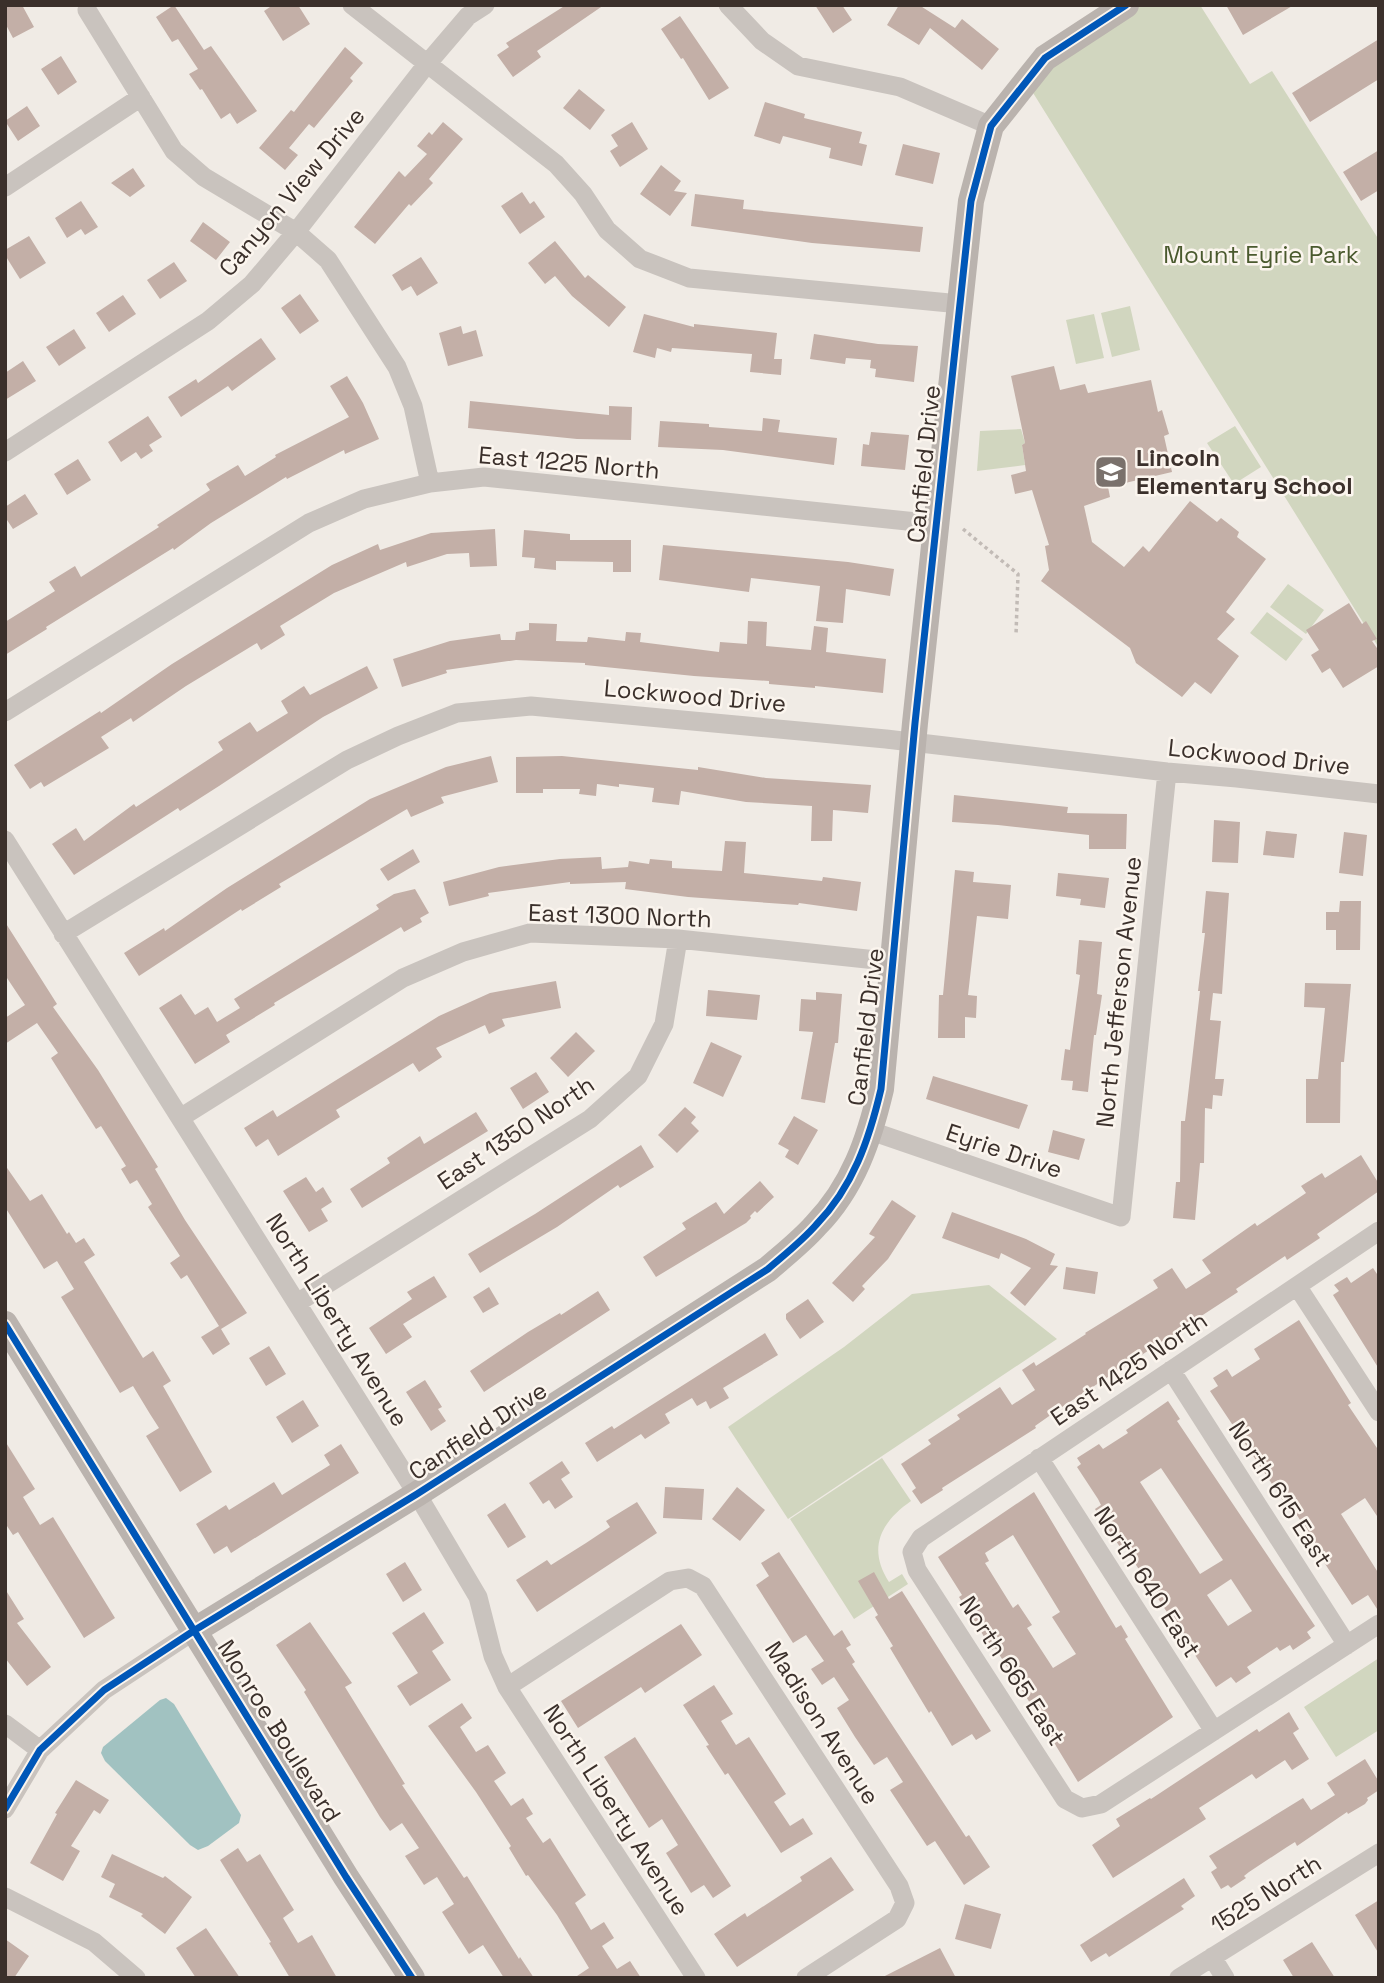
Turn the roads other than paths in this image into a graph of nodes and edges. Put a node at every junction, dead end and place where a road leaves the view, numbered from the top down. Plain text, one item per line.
1 (352, 5) edge
2 (485, 5) edge
3 (728, 5) edge
4 (1126, 5) edge
5 (87, 10) dead end
6 (427, 64) junction
7 (141, 97) junction
8 (991, 126) junction
9 (5, 187) edge
10 (296, 232) junction
11 (960, 304) junction
12 (5, 452) edge
13 (430, 483) junction
14 (936, 524) junction
15 (5, 712) edge
16 (914, 742) junction
17 (1167, 772) junction
18 (1379, 794) edge
19 (5, 840) edge
20 (63, 934) junction
21 (678, 939) junction
22 (895, 962) junction
23 (180, 1118) junction
24 (871, 1131) junction
25 (1121, 1217) joint
26 (1379, 1231) edge
27 (1297, 1286) junction
28 (298, 1303) junction
29 (5, 1324) edge
30 (1171, 1370) junction
31 (1379, 1412) edge
32 (1039, 1458) junction
33 (417, 1494) junction
34 (912, 1552) joint
35 (1379, 1624) edge
36 (195, 1630) junction
37 (1347, 1645) junction
38 (507, 1687) junction
39 (5, 1724) edge
40 (1213, 1731) junction
41 (40, 1751) junction
42 (5, 1809) edge
43 (1379, 1853) edge
44 (5, 1897) edge
45 (1212, 1957) junction
46 (136, 1978) edge
47 (412, 1978) edge
48 (695, 1978) edge
49 (806, 1978) edge
50 (1180, 1978) edge
51 (1225, 1978) edge

1 - 6 street
2 - 6 street, Canyon View Drive
3 - 8 street
4 - 8 street, Canfield Drive
5 - 7 street
6 - 10 street, Canyon View Drive
6 - 11 street
7 - 9 street
7 - 10 street
8 - 11 street, Canfield Drive
10 - 12 street, Canyon View Drive
10 - 13 street
11 - 14 street, Canfield Drive
13 - 14 street, East 1225 North
13 - 15 street, East 1225 North
14 - 16 street, Canfield Drive
16 - 17 street, Lockwood Drive
16 - 20 street, Lockwood Drive
16 - 22 street, Canfield Drive
17 - 18 street, Lockwood Drive
17 - 25 street, North Jefferson Avenue
19 - 20 street, North Liberty Avenue
20 - 23 street, North Liberty Avenue
21 - 22 street, East 1300 North
21 - 23 street, East 1300 North
21 - 28 street, East 1350 North
22 - 24 street, Canfield Drive
23 - 28 street, North Liberty Avenue
24 - 25 street, Eyrie Drive
24 - 33 street, Canfield Drive
26 - 27 street, East 1425 North
27 - 30 street, East 1425 North
27 - 31 street
28 - 33 street, North Liberty Avenue
29 - 36 street, Monroe Boulevard
30 - 32 street, East 1425 North
30 - 37 street, North 615 East
32 - 34 street, East 1425 North
32 - 40 street, North 640 East
33 - 36 street, Canfield Drive
33 - 38 street, North Liberty Avenue
34 - 40 street, North 665 East
35 - 37 street
36 - 41 street, Canfield Drive
36 - 47 street, Monroe Boulevard
37 - 40 street
38 - 48 street, North Liberty Avenue
38 - 49 street, Madison Avenue
39 - 41 street
41 - 42 street, Canfield Drive
43 - 45 street, 1525 North
44 - 46 street
45 - 50 street, 1525 North
45 - 51 street

